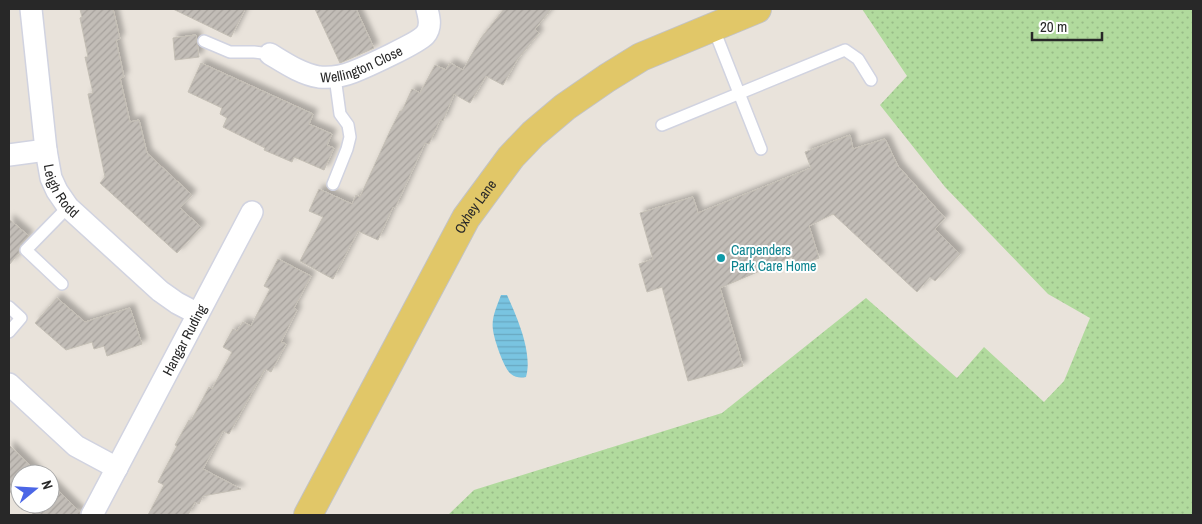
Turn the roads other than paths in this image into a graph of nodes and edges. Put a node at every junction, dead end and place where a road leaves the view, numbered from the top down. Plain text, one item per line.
1 (31, 9) edge
2 (427, 9) edge
3 (733, 16) edge
4 (204, 41) dead end
5 (270, 54) joint
6 (335, 77) junction
7 (872, 80) dead end
8 (740, 94) junction
9 (662, 125) dead end
10 (761, 149) dead end
11 (46, 150) junction
12 (9, 155) edge
13 (333, 184) dead end
14 (68, 207) junction
15 (252, 212) dead end
16 (62, 284) dead end
17 (9, 308) edge
18 (198, 314) junction
19 (9, 332) edge
20 (9, 384) edge
21 (117, 468) junction
22 (92, 515) edge
23 (308, 515) edge

1 - 11 street, Leigh Rodd
2 - 6 street, Wellington Close
3 - 8 lane
3 - 23 main road, Oxhey Lane
4 - 5 lane
5 - 6 street, Wellington Close
6 - 13 lane
7 - 8 lane
8 - 9 lane
8 - 10 lane
11 - 12 street
11 - 14 street, Leigh Rodd
14 - 16 lane
14 - 18 street, Leigh Rodd
15 - 18 street, Hangar Ruding
17 - 19 lane
18 - 21 street, Hangar Ruding
20 - 21 street
21 - 22 street, Hangar Ruding

